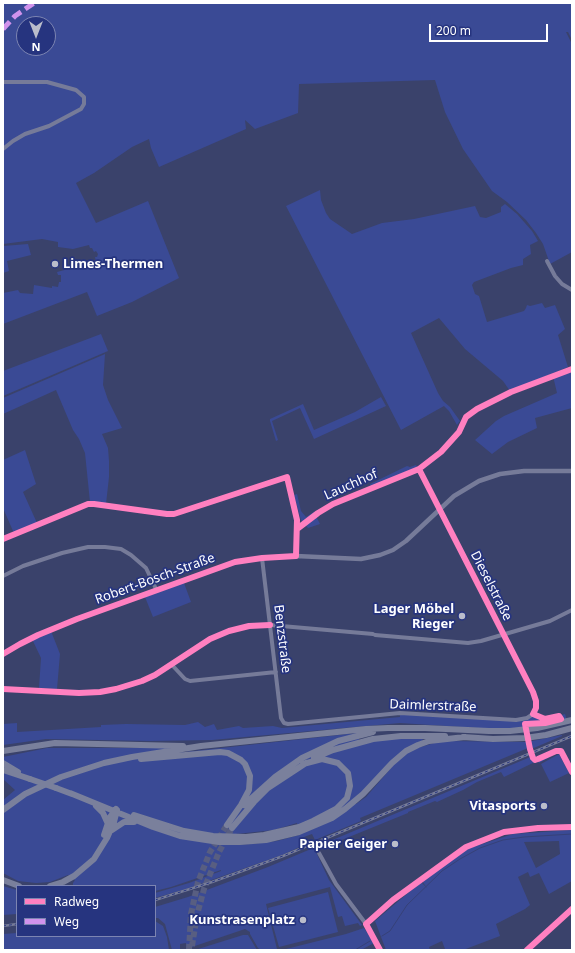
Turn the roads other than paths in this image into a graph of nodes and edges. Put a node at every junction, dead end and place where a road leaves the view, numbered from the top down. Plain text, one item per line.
1 (3, 82) edge
2 (3, 149) edge
3 (547, 261) dead end
4 (572, 290) edge
5 (419, 469) joint
6 (572, 471) edge
7 (439, 509) junction
8 (296, 556) junction
9 (262, 558) junction
10 (3, 576) edge
11 (157, 591) junction
12 (572, 610) edge
13 (270, 625) junction
14 (505, 635) junction
15 (3, 654) edge
16 (172, 665) junction
17 (276, 672) junction
18 (3, 689) edge
19 (533, 714) joint
20 (572, 720) edge
21 (284, 723) joint
22 (399, 728) junction
23 (572, 728) edge
24 (465, 737) junction
25 (201, 746) junction
26 (3, 751) edge
27 (561, 751) dead end
28 (104, 762) junction
29 (3, 763) edge
30 (303, 764) junction
31 (3, 770) edge
32 (572, 772) edge
33 (28, 777) junction
34 (70, 793) junction
35 (93, 803) junction
36 (3, 810) edge
37 (116, 810) junction
38 (235, 815) junction
39 (108, 824) junction
40 (153, 827) junction
41 (572, 827) edge
42 (110, 832) junction
43 (319, 853) dead end
44 (86, 866) junction
45 (3, 880) edge
46 (16, 885) edge
47 (53, 885) edge
48 (572, 909) edge
49 (366, 924) junction
50 (380, 950) edge
51 (527, 950) edge

1 - 2 street
3 - 4 street
5 - 7 street, Dieselstraße
5 - 8 street, Lauchhof
6 - 7 street, Robert-Bosch-Straße
7 - 8 street, Robert-Bosch-Straße
7 - 14 street, Dieselstraße
8 - 9 street, Robert-Bosch-Straße
9 - 11 street, Robert-Bosch-Straße
9 - 13 street, Benzstraße
10 - 11 street
11 - 15 street, Robert-Bosch-Straße
12 - 14 street
13 - 14 street
13 - 16 street
13 - 17 street, Benzstraße
14 - 19 street, Dieselstraße
16 - 17 street
16 - 18 street
17 - 21 street, Benzstraße
19 - 21 street, Daimlerstraße
20 - 22 highway
22 - 25 highway
22 - 38 highway
23 - 24 highway
24 - 30 highway
24 - 40 highway
25 - 26 highway
25 - 28 highway
27 - 32 street
28 - 36 highway
28 - 38 highway
29 - 33 highway
30 - 37 highway
30 - 38 highway
31 - 33 highway
33 - 34 highway, bridge
34 - 35 highway
34 - 37 highway
35 - 37 highway
35 - 39 highway
37 - 39 highway
37 - 40 highway
37 - 42 highway
39 - 44 highway
40 - 42 highway
41 - 49 street
42 - 44 highway
43 - 49 street
44 - 47 highway
45 - 46 highway
48 - 51 street
49 - 50 street

